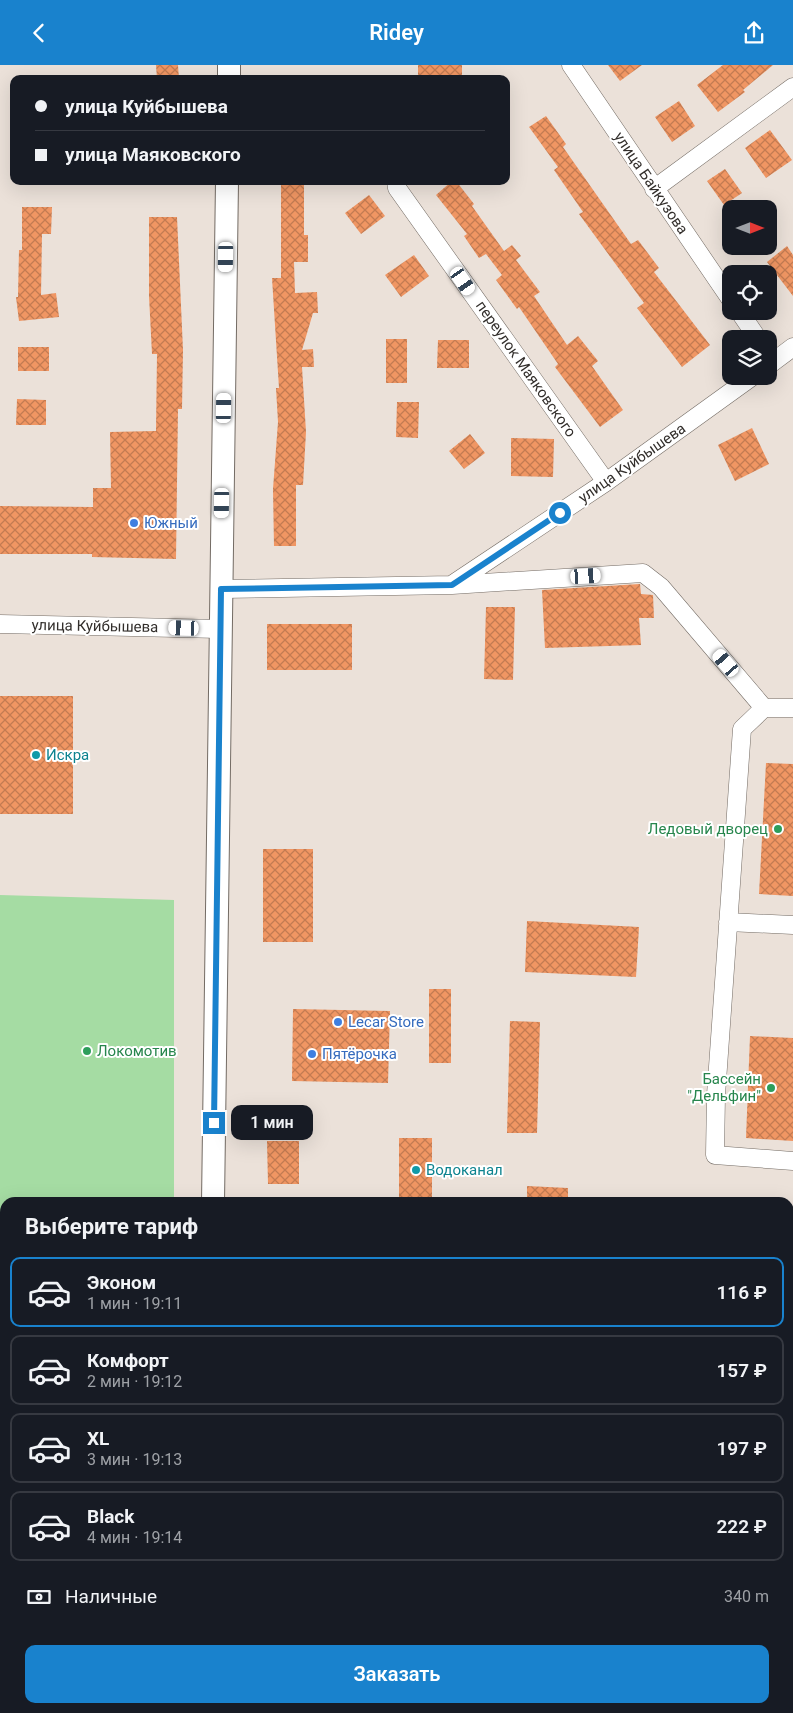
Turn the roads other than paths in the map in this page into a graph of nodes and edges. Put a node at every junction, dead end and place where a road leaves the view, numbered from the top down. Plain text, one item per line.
1 (571, 65) edge
2 (793, 87) edge
3 (227, 185) edge
4 (397, 185) edge
5 (654, 189) junction
6 (722, 287) edge
7 (793, 347) edge
8 (777, 356) edge
9 (741, 385) edge
10 (606, 482) junction
11 (452, 585) junction
12 (221, 589) junction
13 (0, 624) edge
14 (220, 629) junction
15 (764, 708) junction
16 (793, 708) edge
17 (728, 922) junction
18 (793, 925) edge
19 (793, 1161) edge
20 (213, 1197) edge

1 - 5 street, улица Байкузова
2 - 5 street
3 - 12 main road
4 - 10 street, переулок Маяковского
5 - 6 street, улица Байкузова
7 - 8 street
9 - 10 street, улица Куйбышева
10 - 11 street, улица Куйбышева
11 - 12 street
11 - 15 street
12 - 14 main road
13 - 14 street, улица Куйбышева
14 - 20 main road
15 - 16 street
15 - 17 street
17 - 18 street
17 - 19 street

